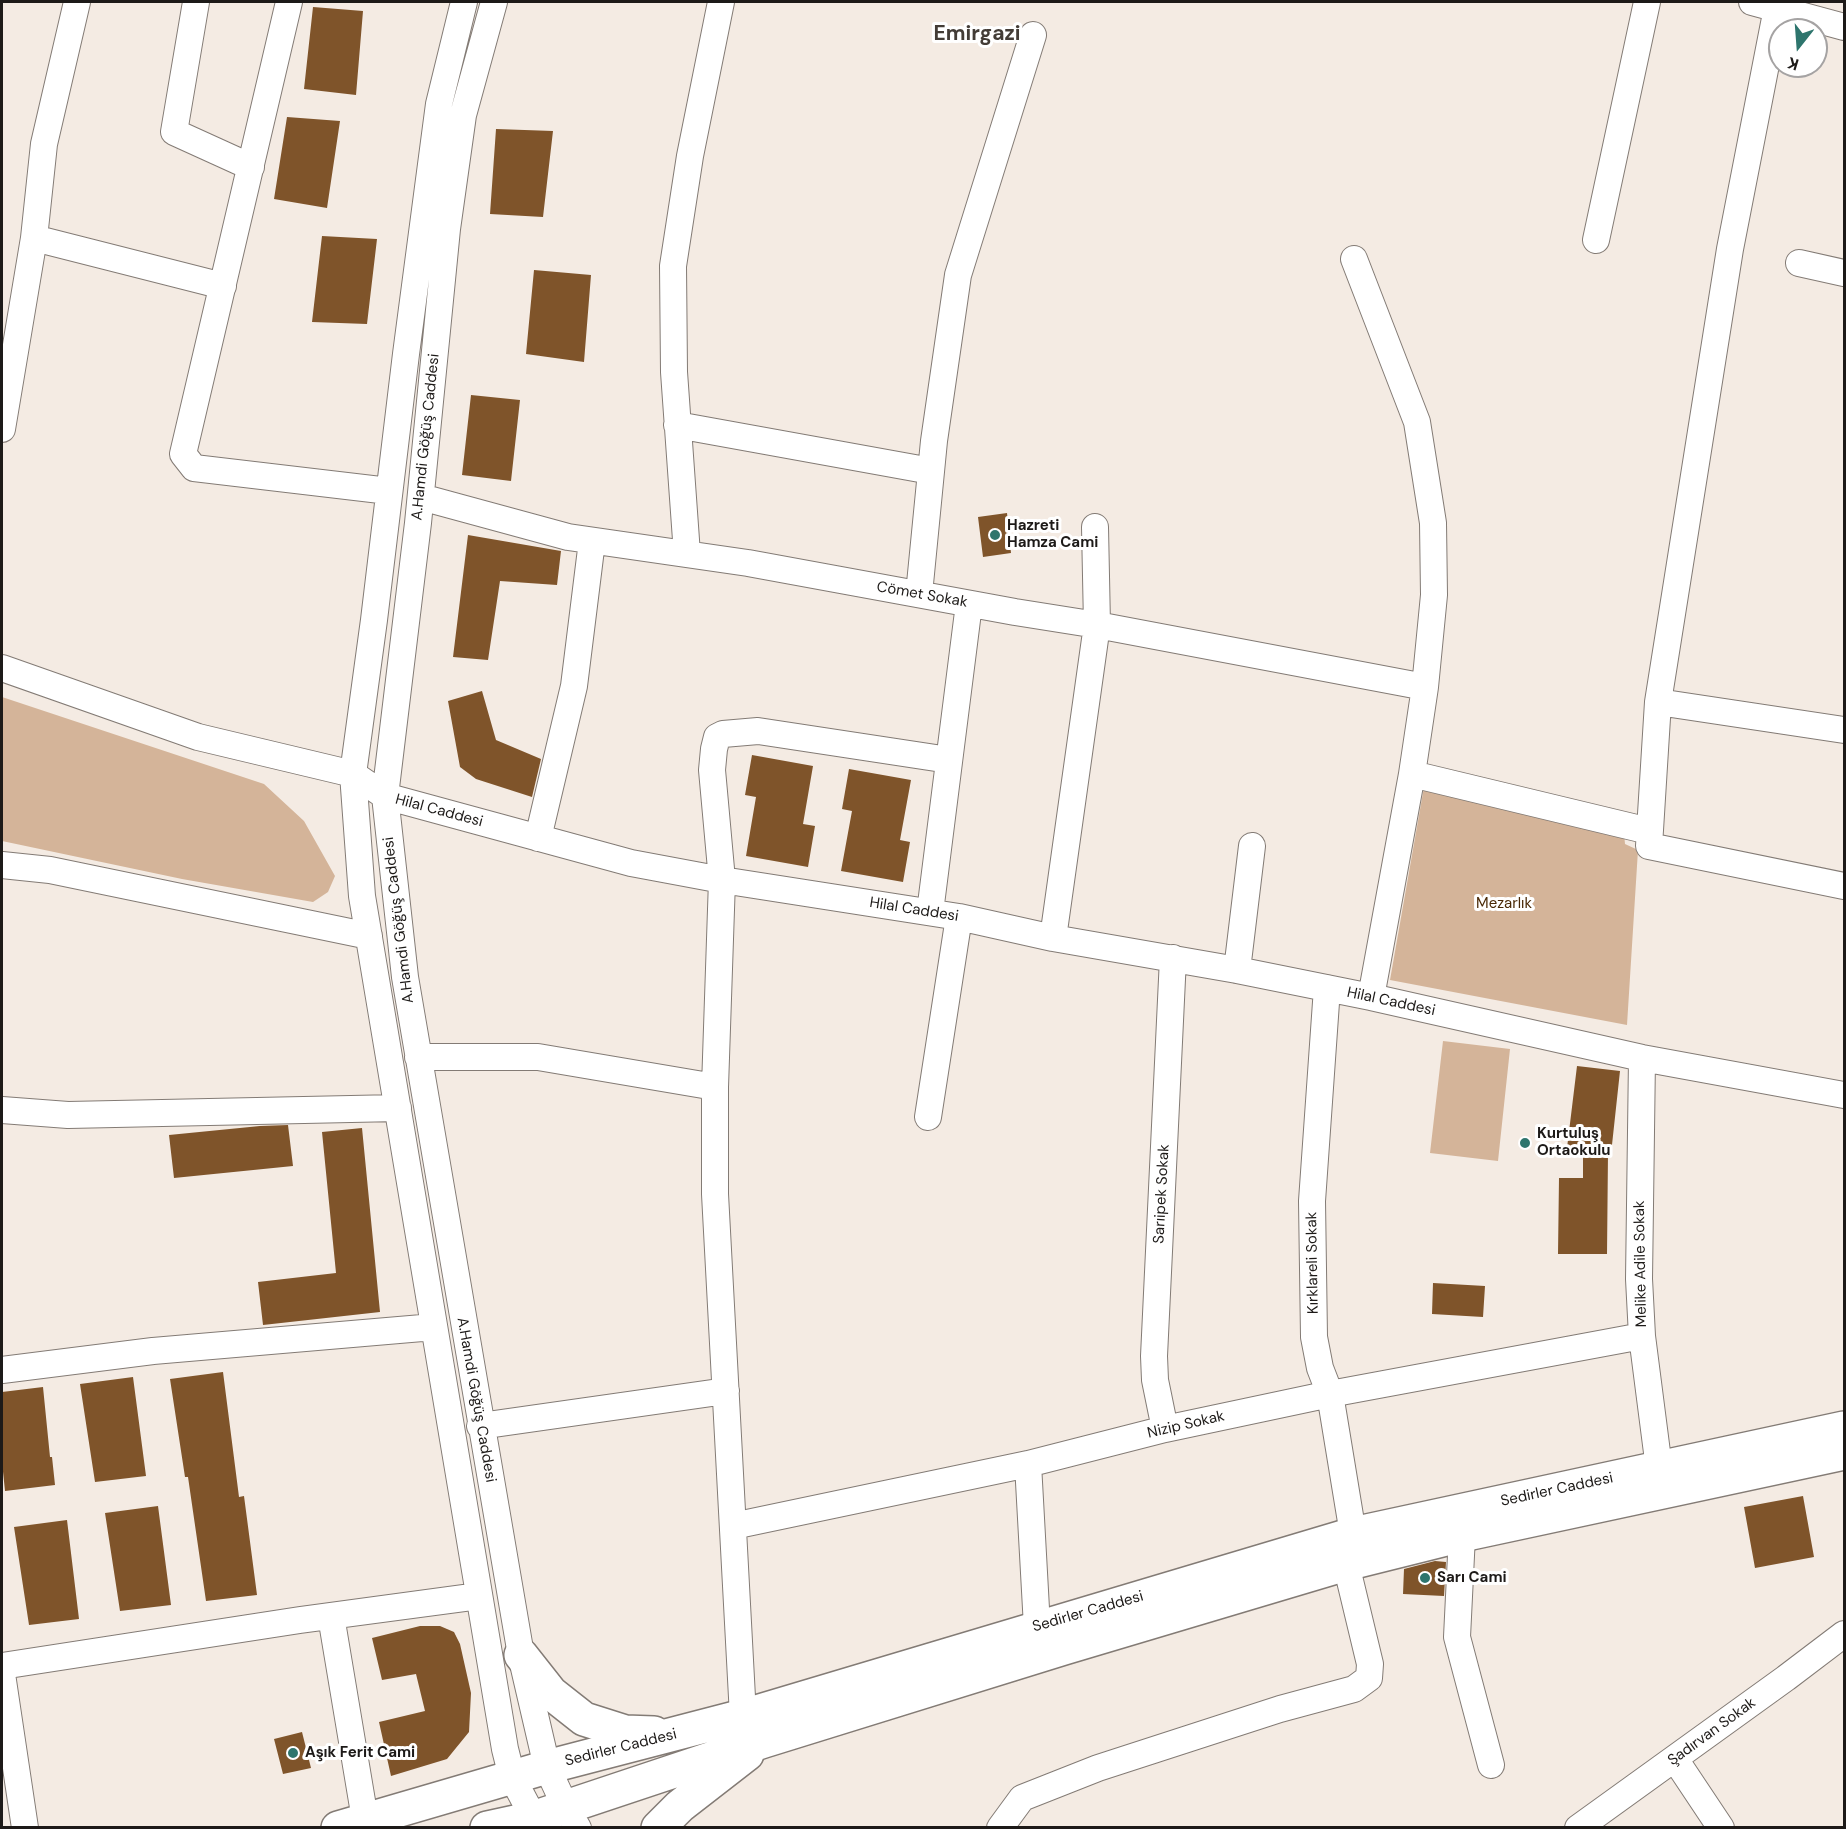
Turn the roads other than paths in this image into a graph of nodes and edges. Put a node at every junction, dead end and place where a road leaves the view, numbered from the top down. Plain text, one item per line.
1 (77, 2) edge
2 (196, 2) edge
3 (289, 2) edge
4 (464, 2) edge
5 (494, 2) edge
6 (721, 2) edge
7 (1647, 2) edge
8 (1752, 2) edge
9 (1777, 8) junction
10 (1845, 27) edge
11 (1033, 35) dead end
12 (250, 168) junction
13 (34, 238) junction
14 (1596, 240) dead end
15 (1354, 259) dead end
16 (1799, 263) dead end
17 (1845, 273) edge
18 (223, 286) junction
19 (12, 316) edge
20 (677, 425) junction
21 (2, 429) edge
22 (931, 471) junction
23 (389, 491) junction
24 (421, 497) junction
25 (1095, 527) dead end
26 (592, 541) junction
27 (687, 554) junction
28 (919, 594) junction
29 (969, 604) junction
30 (1097, 625) junction
31 (2, 668) edge
32 (1425, 687) junction
33 (1658, 702) junction
34 (1845, 730) edge
35 (949, 760) junction
36 (353, 774) junction
37 (1412, 774) junction
38 (385, 796) junction
39 (1649, 831) junction
40 (538, 838) junction
41 (1252, 846) dead end
42 (2, 865) edge
43 (722, 880) junction
44 (1845, 886) edge
45 (930, 912) junction
46 (959, 917) junction
47 (369, 936) junction
48 (1053, 938) junction
49 (1173, 958) junction
50 (1237, 970) junction
51 (1327, 988) junction
52 (1371, 997) junction
53 (418, 1057) junction
54 (1642, 1058) junction
55 (715, 1087) junction
56 (1845, 1095) edge
57 (398, 1108) junction
58 (2, 1110) edge
59 (928, 1117) dead end
60 (434, 1327) junction
61 (1642, 1336) junction
62 (2, 1370) edge
63 (726, 1391) junction
64 (1330, 1394) junction
65 (480, 1426) junction
66 (1845, 1428) edge
67 (1165, 1429) junction
68 (1845, 1453) edge
69 (1028, 1464) junction
70 (1659, 1468) junction
71 (733, 1526) junction
72 (1462, 1535) junction
73 (1350, 1549) junction
74 (479, 1596) junction
75 (331, 1616) junction
76 (1037, 1627) junction
77 (1845, 1634) edge
78 (521, 1655) junction
79 (2, 1666) edge
80 (2, 1674) edge
81 (743, 1716) junction
82 (677, 1734) junction
83 (764, 1741) junction
84 (1675, 1759) junction
85 (1491, 1765) dead end
86 (547, 1767) junction
87 (512, 1777) junction
88 (572, 1817) edge
89 (1594, 1822) edge
90 (352, 1823) edge
91 (536, 1823) edge
92 (25, 1827) edge
93 (487, 1827) edge
94 (658, 1827) edge
95 (1000, 1827) edge
96 (1721, 1827) edge

1 - 13 street
2 - 12 street
3 - 12 street
4 - 23 street, A.Hamdi Göğüş Caddesi
5 - 24 street, A.Hamdi Göğüş Caddesi
6 - 20 street
7 - 14 street
8 - 9 street
9 - 10 street
9 - 33 street
11 - 22 street
12 - 18 street
13 - 18 street
13 - 19 street
15 - 32 street
16 - 17 street
18 - 23 street
19 - 21 street
20 - 22 street
20 - 27 street
22 - 28 street
23 - 36 street, A.Hamdi Göğüş Caddesi
24 - 26 street, Cömet Sokak
24 - 38 street, A.Hamdi Göğüş Caddesi
25 - 30 street
26 - 27 street, Cömet Sokak
26 - 40 street
27 - 28 street, Cömet Sokak
28 - 29 street, Cömet Sokak
29 - 30 street, Cömet Sokak
29 - 35 street
30 - 32 street, Cömet Sokak
30 - 48 street
31 - 36 street, Hilal Caddesi
32 - 37 street
33 - 34 street
33 - 39 street
35 - 43 street
35 - 45 street
36 - 38 street, Hilal Caddesi
36 - 47 street, A.Hamdi Göğüş Caddesi
37 - 39 street
37 - 52 street
38 - 40 street, Hilal Caddesi
38 - 53 street, A.Hamdi Göğüş Caddesi
39 - 44 street
40 - 43 street, Hilal Caddesi
41 - 50 street
42 - 47 street
43 - 45 street, Hilal Caddesi
43 - 55 street
45 - 46 street, Hilal Caddesi
46 - 48 street, Hilal Caddesi
46 - 59 street
47 - 57 street, A.Hamdi Göğüş Caddesi
48 - 49 street, Hilal Caddesi
49 - 50 street, Hilal Caddesi
49 - 67 street, Sarıipek Sokak
50 - 51 street, Hilal Caddesi
51 - 52 street, Hilal Caddesi
51 - 64 street, Kırklareli Sokak
52 - 54 street, Hilal Caddesi
53 - 55 street
53 - 65 street, A.Hamdi Göğüş Caddesi
54 - 56 street, Hilal Caddesi
54 - 61 street, Melike Adile Sokak
55 - 63 street
57 - 58 street
57 - 60 street, A.Hamdi Göğüş Caddesi
60 - 62 street
60 - 74 street, A.Hamdi Göğüş Caddesi
61 - 64 street, Nizip Sokak
61 - 70 street, Melike Adile Sokak
63 - 65 street
63 - 71 street
64 - 67 street, Nizip Sokak
64 - 73 street, Kırklareli Sokak
65 - 78 street, A.Hamdi Göğüş Caddesi
66 - 70 main road, Sedirler Caddesi
67 - 69 street, Nizip Sokak
68 - 72 main road, Sedirler Caddesi
69 - 71 street, Nizip Sokak
69 - 76 street
70 - 73 main road, Sedirler Caddesi
71 - 81 street
72 - 73 main road, Sedirler Caddesi
72 - 85 street
73 - 76 main road, Sedirler Caddesi
73 - 83 main road, Sedirler Caddesi
73 - 95 street, Kırklareli Sokak
74 - 75 street
74 - 87 street, A.Hamdi Göğüş Caddesi
75 - 79 street
75 - 90 street
76 - 81 main road, Sedirler Caddesi
77 - 84 street, Şadırvan Sokak
78 - 82 main road
78 - 86 street, A.Hamdi Göğüş Caddesi
80 - 92 street
81 - 82 main road, Sedirler Caddesi
82 - 86 main road, Sedirler Caddesi
83 - 88 main road, Sedirler Caddesi
83 - 94 main road
84 - 89 street, Şadırvan Sokak
84 - 96 street
86 - 87 main road, Sedirler Caddesi
86 - 88 street, A.Hamdi Göğüş Caddesi
87 - 90 main road, Sedirler Caddesi
87 - 91 street, A.Hamdi Göğüş Caddesi
88 - 91 main road, Sedirler Caddesi
91 - 93 main road, Sedirler Caddesi

